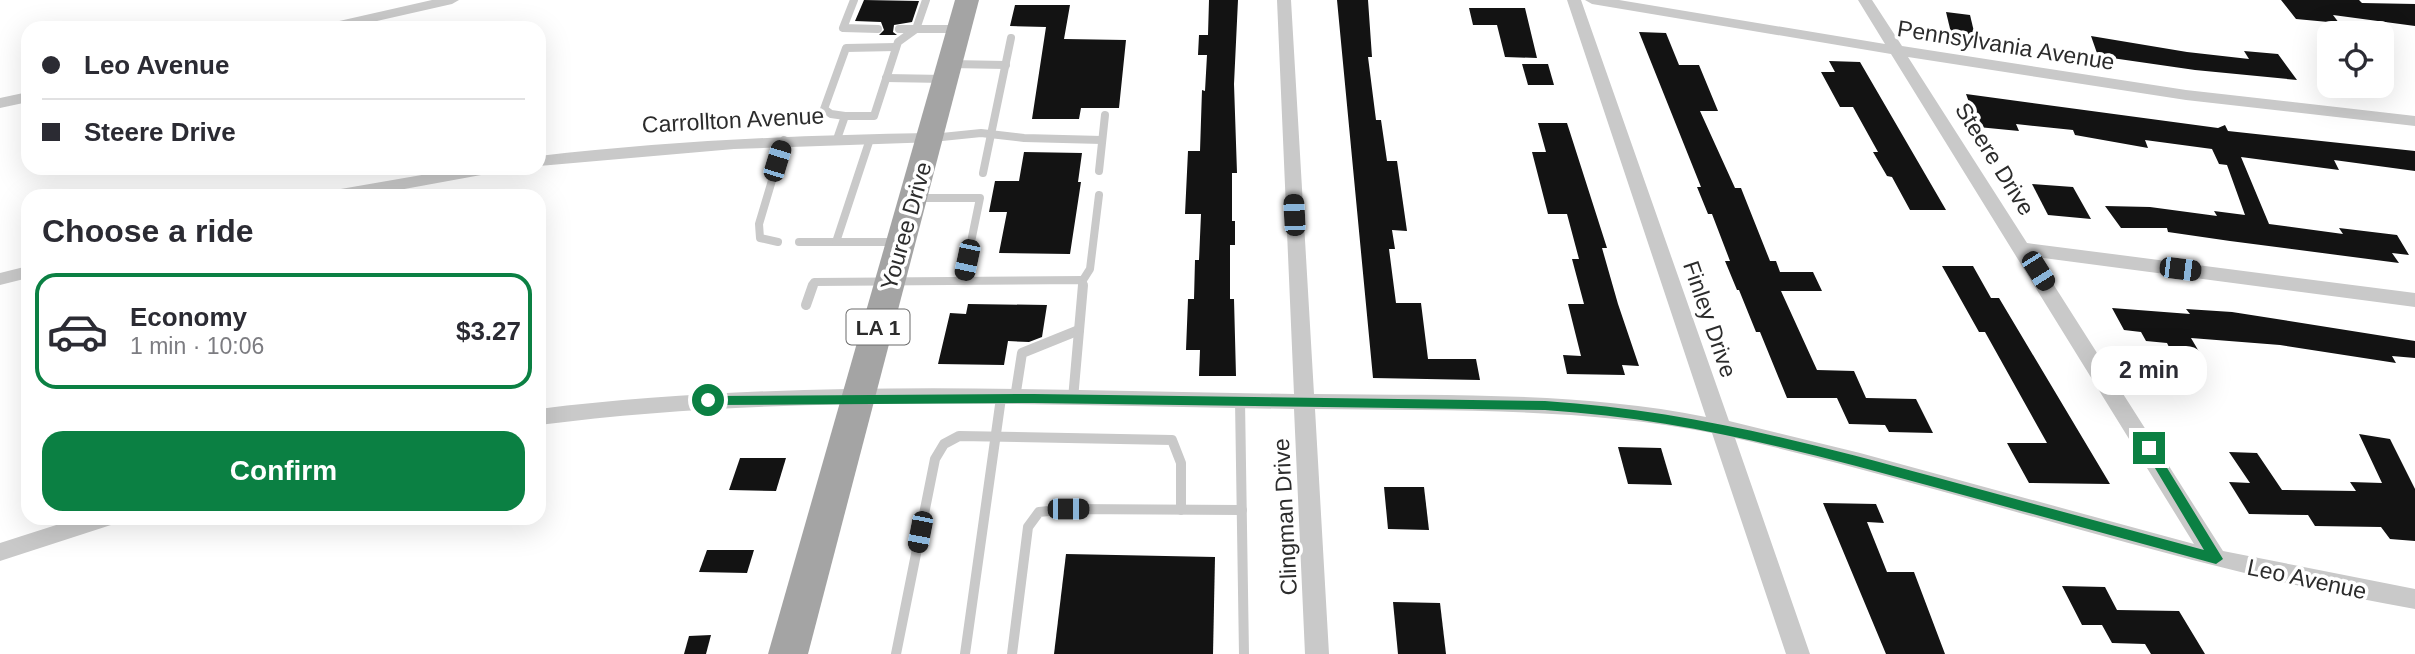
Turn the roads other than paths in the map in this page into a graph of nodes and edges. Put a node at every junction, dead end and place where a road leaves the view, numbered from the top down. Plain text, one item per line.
1 (452, 0) edge
2 (854, 0) edge
3 (926, 0) edge
4 (1284, 0) edge
5 (1574, 0) edge
6 (1592, 0) edge
7 (1866, 0) edge
8 (963, 15) edge
9 (358, 21) edge
10 (876, 29) dead end
11 (901, 29) dead end
12 (916, 29) junction
13 (1011, 38) dead end
14 (896, 47) junction
15 (1897, 51) junction
16 (1006, 65) junction
17 (948, 71) junction
18 (886, 78) junction
19 (21, 98) edge
20 (0, 103) edge
21 (845, 116) junction
22 (1105, 116) dead end
23 (2415, 121) edge
24 (991, 135) junction
25 (930, 138) junction
26 (837, 139) junction
27 (870, 139) junction
28 (784, 140) junction
29 (1102, 140) junction
30 (546, 160) edge
31 (1099, 170) dead end
32 (983, 173) dead end
33 (453, 175) edge
34 (374, 189) edge
35 (1099, 195) dead end
36 (914, 198) junction
37 (836, 242) junction
38 (901, 242) junction
39 (777, 246) dead end
40 (798, 246) dead end
41 (2024, 249) junction
42 (21, 274) edge
43 (0, 279) edge
44 (890, 280) junction
45 (963, 281) junction
46 (1083, 281) junction
47 (2415, 300) edge
48 (806, 305) dead end
49 (1079, 330) junction
50 (858, 398) junction
51 (1008, 398) junction
52 (1073, 399) junction
53 (1240, 401) junction
54 (1304, 402) junction
55 (546, 416) edge
56 (1721, 427) junction
57 (996, 436) junction
58 (1181, 510) junction
59 (1242, 510) junction
60 (84, 525) edge
61 (0, 552) edge
62 (2216, 559) junction
63 (2415, 599) edge
64 (788, 654) edge
65 (896, 654) edge
66 (965, 654) edge
67 (1012, 654) edge
68 (1244, 654) edge
69 (1317, 654) edge
70 (1798, 654) edge

1 - 9 street
2 - 10 lane
3 - 12 lane
4 - 54 street, Clingman Drive
5 - 56 street, Finley Drive
6 - 15 street, Pennsylvania Avenue
7 - 15 street, Steere Drive
8 - 12 lane
8 - 17 main road, Youree Drive / LA 1
11 - 12 lane
12 - 14 lane
13 - 16 lane
14 - 18 lane
14 - 21 lane
15 - 23 street, Pennsylvania Avenue
15 - 41 street, Steere Drive
16 - 17 lane
16 - 24 lane
17 - 18 lane
17 - 25 main road, Youree Drive / LA 1
18 - 21 lane
19 - 20 street
21 - 26 lane
22 - 29 lane
24 - 25 lane
24 - 29 lane
24 - 32 lane
25 - 27 street, Carrollton Avenue
25 - 36 main road, Youree Drive / LA 1
26 - 27 street, Carrollton Avenue
26 - 28 street, Carrollton Avenue
27 - 37 lane
28 - 30 street, Carrollton Avenue
28 - 39 lane
29 - 31 lane
33 - 34 street
35 - 46 lane
36 - 38 main road, Youree Drive / LA 1
36 - 45 lane
37 - 38 lane
37 - 40 lane
38 - 44 main road, Youree Drive / LA 1
41 - 47 street
41 - 62 street, Steere Drive
42 - 43 street
44 - 45 lane
44 - 48 lane
44 - 50 main road, Youree Drive / LA 1
45 - 46 lane
46 - 49 lane
49 - 51 lane
49 - 52 lane
50 - 51 street, Leo Avenue
50 - 55 street, Leo Avenue
50 - 64 main road, Youree Drive / LA 1
51 - 52 street, Leo Avenue
51 - 57 lane
52 - 53 street, Leo Avenue
53 - 54 street, Leo Avenue
53 - 59 lane
54 - 56 street, Leo Avenue
54 - 69 street, Clingman Drive
56 - 62 street, Leo Avenue
56 - 70 street, Finley Drive
57 - 58 lane
57 - 65 lane
57 - 66 lane
58 - 59 lane
58 - 67 lane
59 - 68 lane
60 - 61 street
62 - 63 street, Leo Avenue

